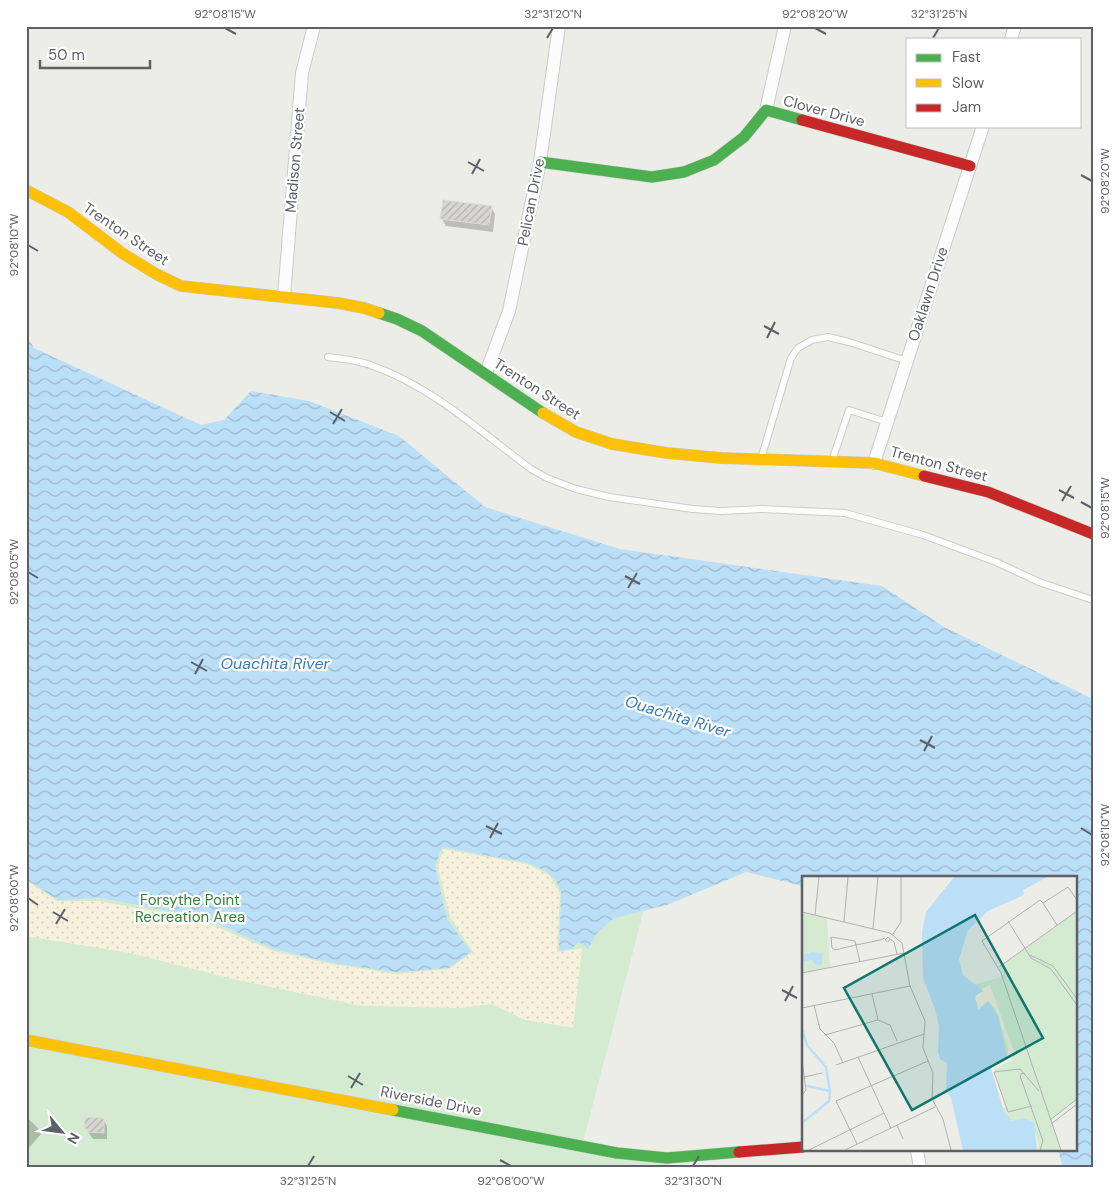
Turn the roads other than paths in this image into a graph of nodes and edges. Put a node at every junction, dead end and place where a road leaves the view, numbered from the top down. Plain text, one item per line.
1 (314, 26) edge
2 (559, 26) edge
3 (785, 26) edge
4 (1015, 26) edge
5 (1011, 38) edge
6 (766, 110) junction
7 (982, 128) edge
8 (540, 162) junction
9 (970, 166) junction
10 (26, 190) edge
11 (284, 296) junction
12 (328, 356) dead end
13 (907, 361) junction
14 (486, 373) junction
15 (887, 422) junction
16 (761, 460) junction
17 (832, 462) junction
18 (874, 462) junction
19 (1093, 534) edge
20 (1093, 600) edge
21 (26, 1040) edge
22 (802, 1147) edge
23 (918, 1152) edge
24 (668, 1163) edge
25 (920, 1168) edge

1 - 11 street, Madison Street
2 - 8 street, Pelican Drive
3 - 6 street
4 - 5 street
6 - 8 street, Clover Drive
6 - 9 street, Clover Drive
7 - 9 street, Oaklawn Drive
8 - 14 street, Pelican Drive
9 - 13 street, Oaklawn Drive
10 - 11 street, Trenton Street
11 - 14 street, Trenton Street
12 - 20 lane
13 - 15 street, Oaklawn Drive
13 - 16 lane
14 - 16 street, Trenton Street
15 - 17 lane
15 - 18 street, Oaklawn Drive
16 - 17 street, Trenton Street
17 - 18 street, Trenton Street
18 - 19 street, Trenton Street
21 - 24 street, Riverside Drive
22 - 24 street, Riverside Drive
23 - 25 street

